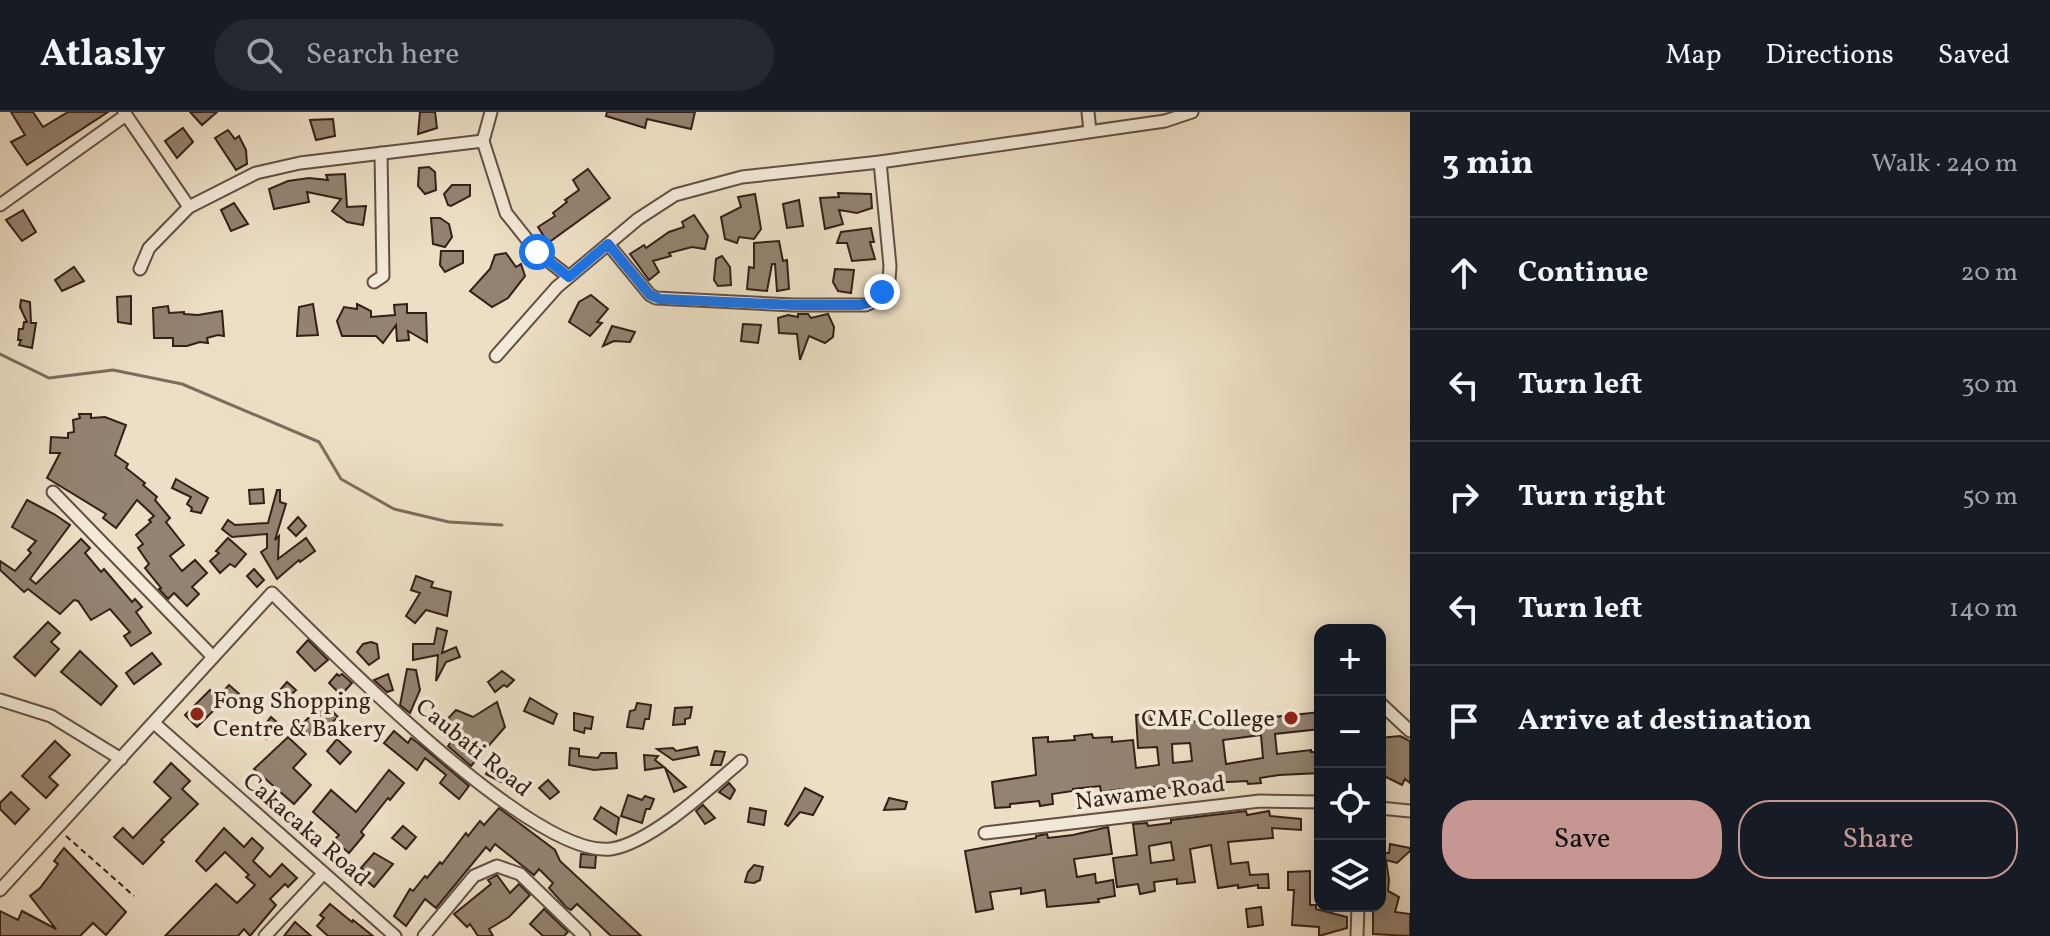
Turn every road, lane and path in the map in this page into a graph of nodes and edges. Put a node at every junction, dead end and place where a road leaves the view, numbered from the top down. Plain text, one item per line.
1 (491, 112) edge
2 (1088, 112) edge
3 (1192, 112) edge
4 (125, 114) edge
5 (1090, 131) junction
6 (483, 141) junction
7 (381, 153) junction
8 (880, 162) junction
9 (0, 205) edge
10 (189, 207) junction
11 (608, 244) junction
12 (140, 269) dead end
13 (569, 277) junction
14 (374, 282) dead end
15 (496, 356) dead end
16 (53, 492) dead end
17 (213, 657) junction
18 (0, 700) edge
19 (1386, 709) edge
20 (154, 723) junction
21 (1410, 731) edge
22 (121, 759) junction
23 (741, 761) dead end
24 (1314, 802) edge
25 (1386, 809) edge
26 (1410, 811) edge
27 (57, 828) junction
28 (985, 833) dead end
29 (323, 874) junction
30 (0, 890) edge
31 (134, 896) dead end
32 (1358, 912) edge
33 (265, 936) edge
34 (395, 936) edge
35 (424, 936) edge
36 (584, 936) edge
37 (1357, 936) edge

1 - 6 street
2 - 5 street
3 - 5 street
4 - 9 street
4 - 10 street
5 - 8 street
6 - 7 street
6 - 13 street
7 - 10 street
7 - 14 street
8 - 11 street
8 - 11 street
10 - 12 street
11 - 13 street
13 - 15 street
16 - 17 street
17 - 20 street, Caubati Road
17 - 23 street, Caubati Road
18 - 22 street
19 - 21 street
20 - 22 street, Caubati Road
20 - 29 street, Cakacaka Road
22 - 27 street, Caubati Road
24 - 28 street, Nawame Road
25 - 26 street
27 - 30 street, Caubati Road
27 - 31 path
29 - 33 street
29 - 34 street, Cakacaka Road
32 - 37 street
35 - 36 street

